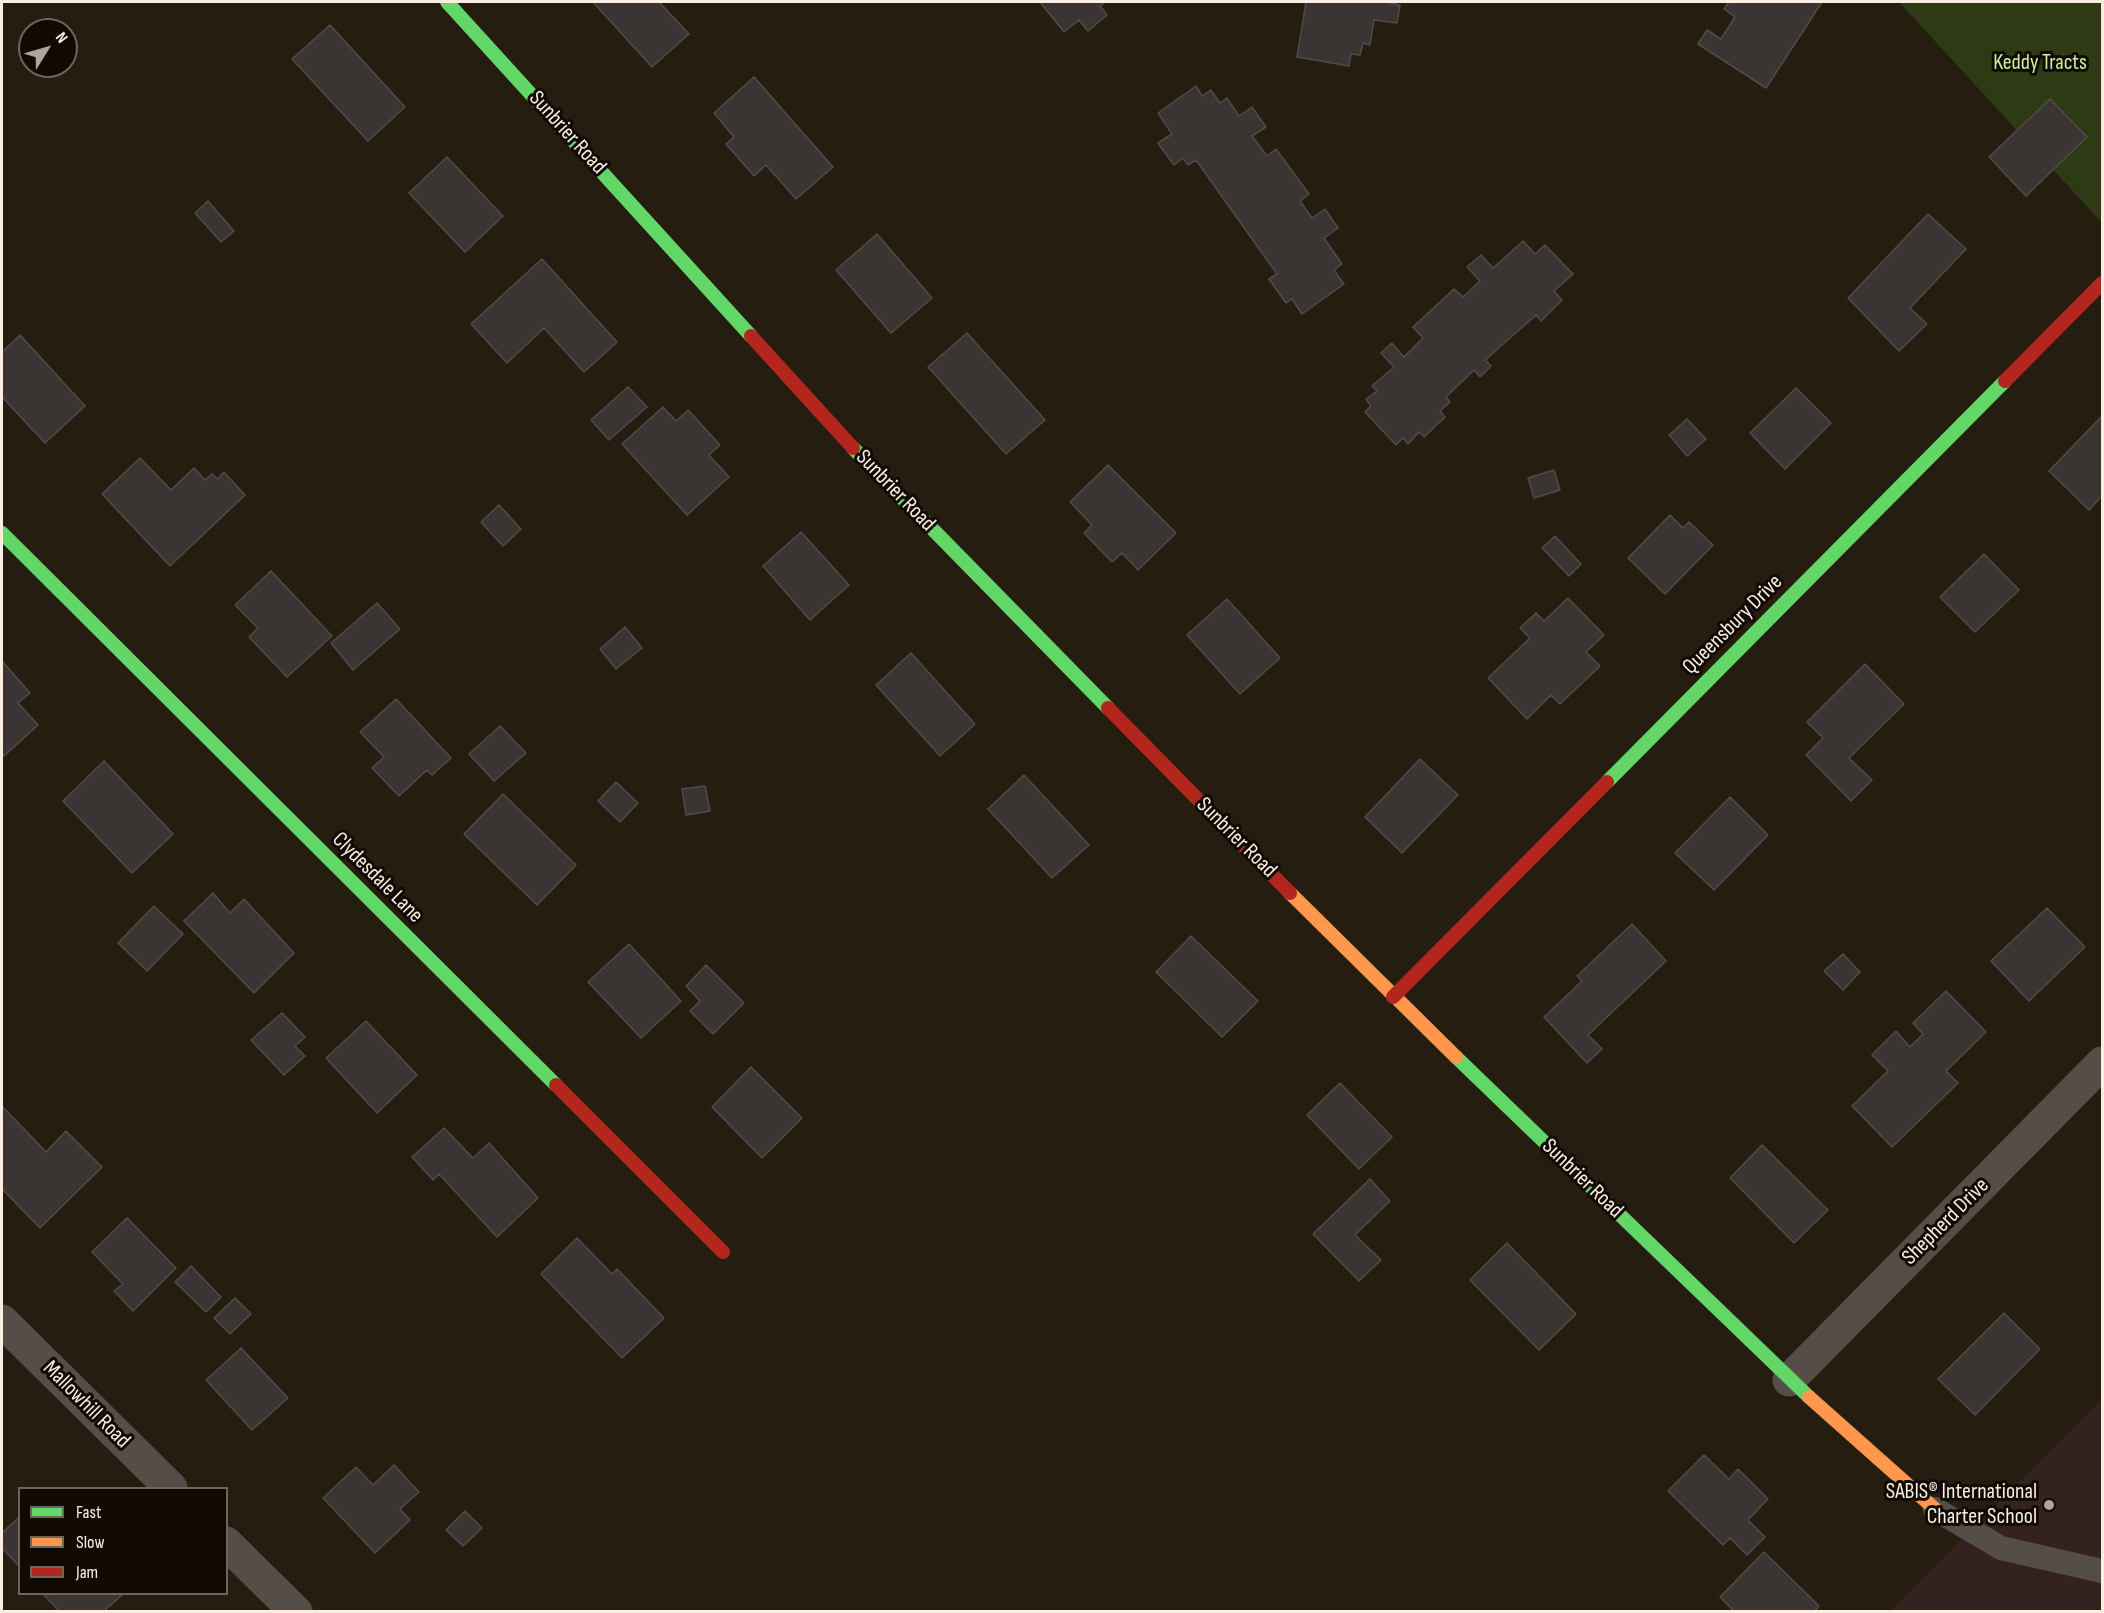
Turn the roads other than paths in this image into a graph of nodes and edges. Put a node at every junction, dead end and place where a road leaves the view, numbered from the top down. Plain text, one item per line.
1 (447, 2) edge
2 (2103, 283) edge
3 (2, 533) edge
4 (1393, 997) junction
5 (2103, 1064) edge
6 (723, 1252) dead end
7 (2, 1321) edge
8 (1789, 1380) junction
9 (170, 1487) edge
10 (1935, 1509) joint
11 (228, 1545) edge
12 (2103, 1571) edge
13 (296, 1611) edge

1 - 4 street, Sunbrier Road
2 - 4 street, Queensbury Drive
3 - 6 street, Clydesdale Lane
4 - 8 street, Sunbrier Road
5 - 8 street, Shepherd Drive
7 - 9 street, Mallowhill Road
8 - 10 street, Sunbrier Road
10 - 12 lane, Sunbrier Road
11 - 13 street

